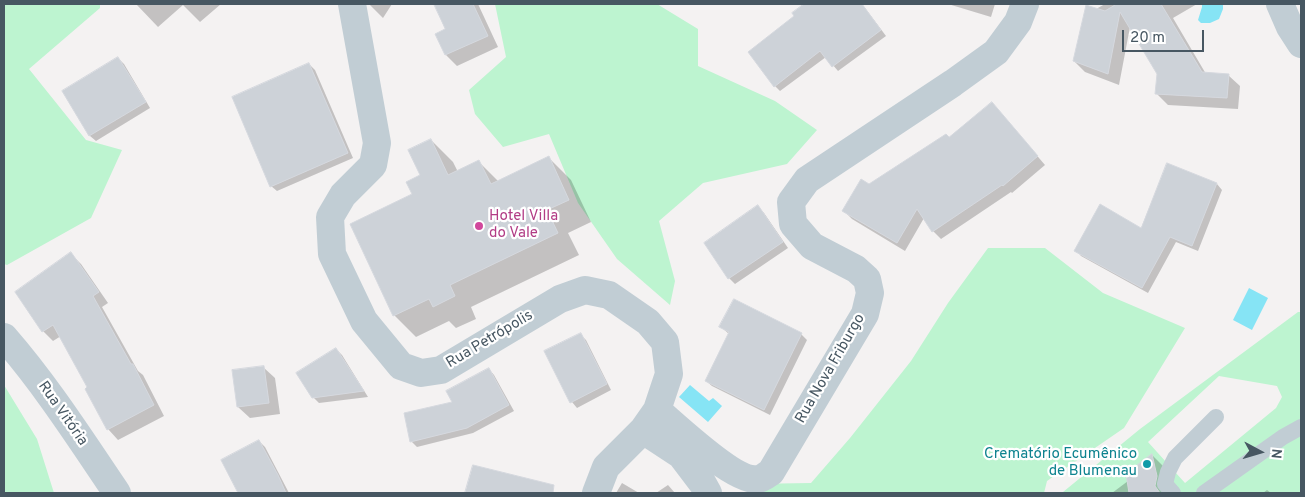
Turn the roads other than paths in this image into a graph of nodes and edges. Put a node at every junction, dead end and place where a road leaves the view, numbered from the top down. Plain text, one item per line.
1 (352, 4) edge
2 (1025, 4) edge
3 (1280, 4) edge
4 (1301, 44) edge
5 (4, 337) edge
6 (1216, 417) dead end
7 (650, 420) junction
8 (1301, 427) edge
9 (116, 493) edge
10 (596, 493) edge
11 (708, 493) edge
12 (1173, 493) edge
13 (1204, 493) edge

1 - 7 street, Rua Petrópolis
2 - 7 street, Rua Nova Friburgo
3 - 4 street
5 - 9 street, Rua Vitória
6 - 12 lane
7 - 10 street, Rua Petrópolis
7 - 11 street
8 - 13 lane

